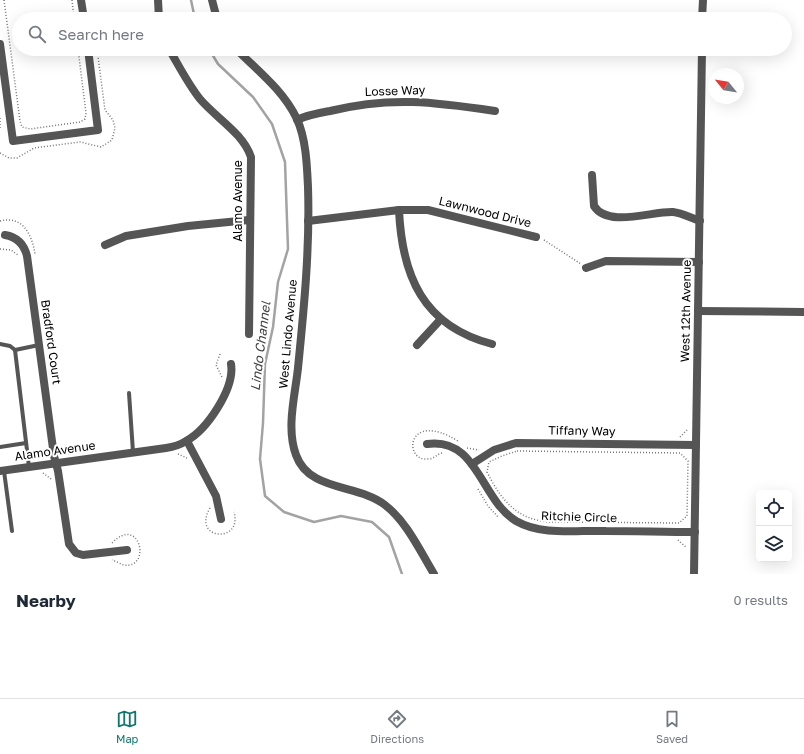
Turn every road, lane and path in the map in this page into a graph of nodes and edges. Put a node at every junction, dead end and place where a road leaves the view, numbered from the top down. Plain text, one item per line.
1 (4, 0) edge
2 (72, 0) edge
3 (81, 0) edge
4 (158, 0) edge
5 (212, 0) edge
6 (702, 0) edge
7 (73, 12) edge
8 (83, 12) edge
9 (159, 12) edge
10 (215, 12) edge
11 (702, 12) edge
12 (0, 44) edge
13 (79, 56) edge
14 (89, 56) edge
15 (173, 56) edge
16 (243, 56) edge
17 (702, 56) edge
18 (495, 111) dead end
19 (0, 118) edge
20 (297, 120) junction
21 (0, 128) edge
22 (592, 174) dead end
23 (399, 210) junction
24 (249, 220) junction
25 (0, 221) edge
26 (308, 221) junction
27 (700, 221) junction
28 (5, 235) dead end
29 (536, 237) joint
30 (106, 245) dead end
31 (0, 249) edge
32 (35, 255) dead end
33 (19, 258) dead end
34 (699, 262) junction
35 (586, 268) joint
36 (698, 311) junction
37 (804, 312) edge
38 (441, 319) junction
39 (249, 334) dead end
40 (0, 344) edge
41 (492, 344) dead end
42 (39, 345) junction
43 (418, 345) dead end
44 (15, 350) junction
45 (220, 354) dead end
46 (231, 364) dead end
47 (222, 382) dead end
48 (129, 393) dead end
49 (689, 426) dead end
50 (673, 437) dead end
51 (186, 441) junction
52 (44, 442) dead end
53 (60, 442) dead end
54 (26, 443) junction
55 (461, 443) dead end
56 (427, 444) dead end
57 (696, 445) junction
58 (465, 446) dead end
59 (0, 447) edge
60 (481, 449) dead end
61 (134, 453) junction
62 (446, 453) dead end
63 (72, 454) dead end
64 (176, 454) dead end
65 (188, 460) dead end
66 (29, 463) junction
67 (56, 463) junction
68 (472, 464) junction
69 (2, 471) edge
70 (37, 474) dead end
71 (52, 480) dead end
72 (477, 488) dead end
73 (211, 504) dead end
74 (234, 512) dead end
75 (687, 516) joint
76 (221, 519) dead end
77 (501, 520) dead end
78 (12, 531) dead end
79 (695, 532) junction
80 (675, 540) dead end
81 (108, 545) dead end
82 (127, 550) dead end
83 (687, 550) dead end
84 (110, 559) dead end
85 (434, 574) edge
86 (694, 574) edge

1 - 13 path
2 - 7 path
3 - 8 street
4 - 9 street
5 - 10 street
6 - 11 street
12 - 14 street
15 - 24 street, Alamo Avenue
16 - 20 street, West Lindo Avenue
17 - 27 street, West 12th Avenue
18 - 20 street, Losse Way
19 - 21 path
20 - 26 street, West Lindo Avenue
22 - 27 street
23 - 26 street, Lawnwood Drive
23 - 29 street, Lawnwood Drive
23 - 38 street
24 - 30 street
24 - 39 street, Alamo Avenue
25 - 32 path
26 - 85 street, West Lindo Avenue
27 - 34 street, West 12th Avenue
28 - 42 street, Bradford Court
29 - 35 path
31 - 33 path
34 - 35 street
34 - 36 street, West 12th Avenue
36 - 37 street
36 - 57 street, West 12th Avenue
38 - 41 street
38 - 43 street
40 - 44 lane
42 - 44 lane
42 - 67 street, Bradford Court
44 - 54 lane
45 - 47 path
46 - 51 street, Alamo Avenue
48 - 61 lane
49 - 50 path
51 - 61 street, Alamo Avenue
51 - 76 street
52 - 66 path
53 - 63 path
54 - 59 lane
54 - 66 lane
55 - 62 path
56 - 68 street, Ritchie Circle
57 - 68 street, Tiffany Way
57 - 79 street, West 12th Avenue
58 - 60 path
61 - 67 street, Alamo Avenue
64 - 65 path
66 - 67 street, Alamo Avenue
66 - 69 street, Alamo Avenue
67 - 82 street, Bradford Court
68 - 79 street, Ritchie Circle
69 - 78 lane
70 - 71 path
72 - 77 path
73 - 74 path
75 - 75 path
79 - 86 street, West 12th Avenue
80 - 83 path
81 - 84 path

